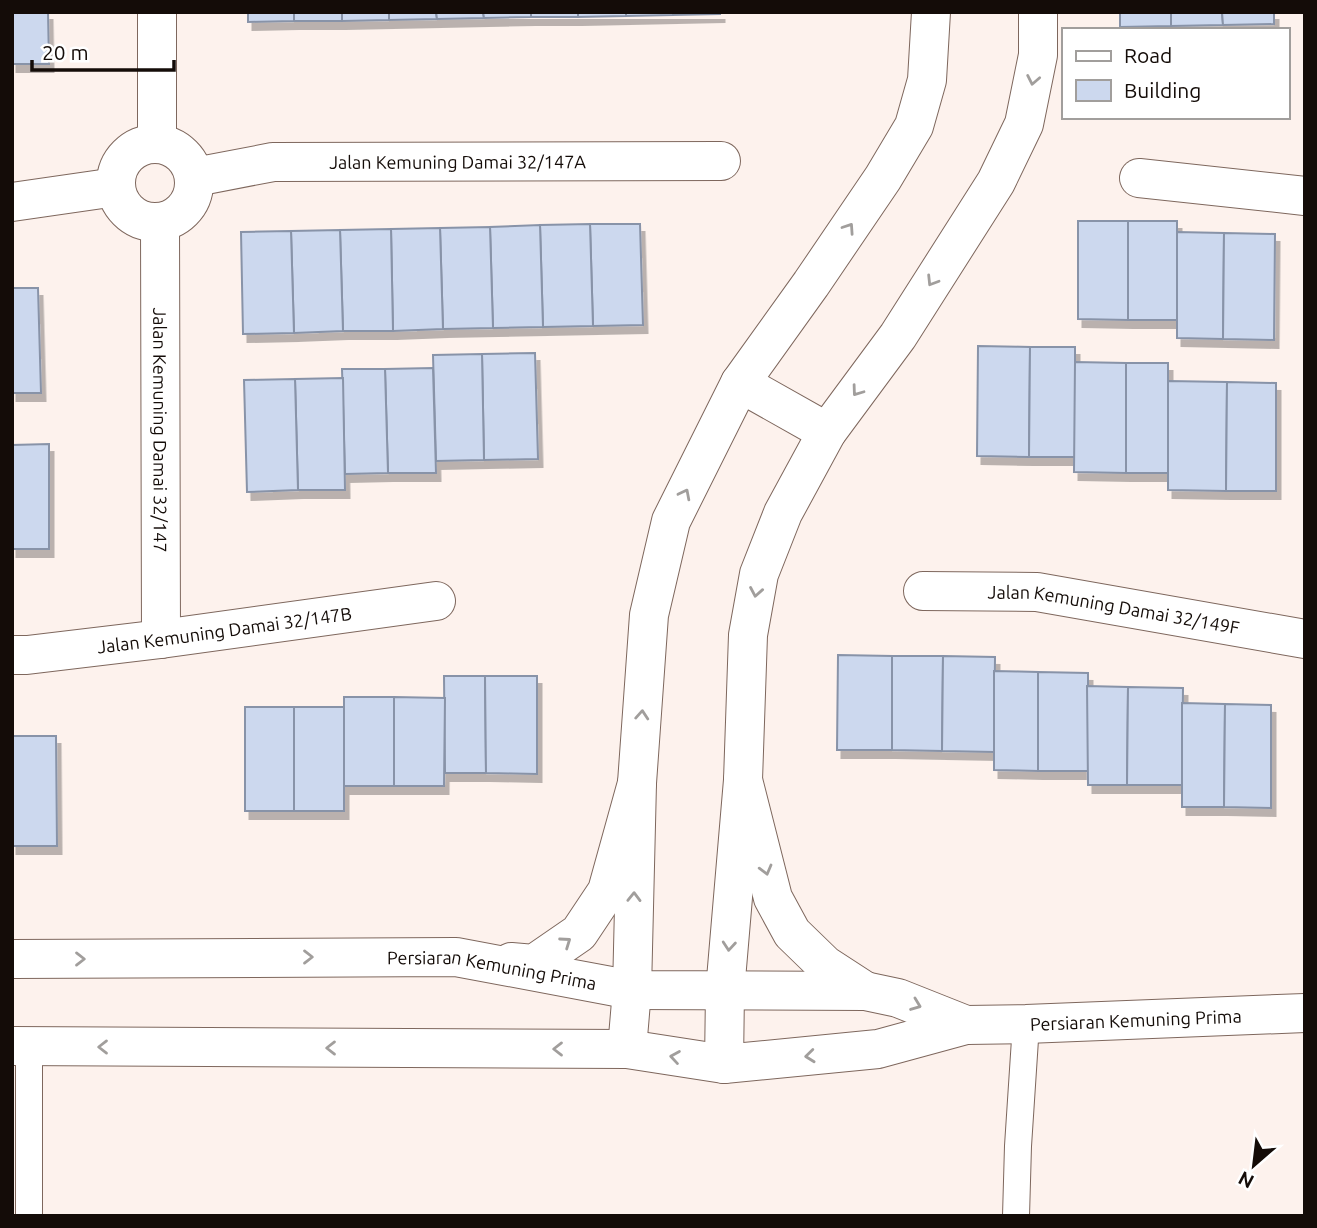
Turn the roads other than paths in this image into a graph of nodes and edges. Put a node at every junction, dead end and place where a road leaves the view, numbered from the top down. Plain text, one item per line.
1 (157, 12) edge
2 (930, 12) edge
3 (1038, 12) edge
4 (157, 143) junction
5 (721, 160) dead end
6 (195, 177) junction
7 (1139, 178) dead end
8 (116, 187) junction
9 (1305, 197) edge
10 (12, 202) edge
11 (160, 222) junction
12 (740, 383) junction
13 (827, 432) junction
14 (923, 591) dead end
15 (436, 601) dead end
16 (160, 639) junction
17 (1305, 639) edge
18 (12, 654) edge
19 (743, 780) junction
20 (637, 783) junction
21 (456, 957) junction
22 (12, 959) edge
23 (632, 990) junction
24 (725, 991) junction
25 (865, 991) junction
26 (1305, 1013) edge
27 (1026, 1024) junction
28 (966, 1025) junction
29 (21, 1046) edge
30 (627, 1049) junction
31 (724, 1064) junction
32 (29, 1216) edge
33 (1016, 1216) edge

1 - 4 street
12 -> 2 street
3 -> 13 street
4 - 6 street
4 - 8 street
5 - 6 street, Jalan Kemuning Damai 32/147A
6 - 11 street
7 - 9 street
8 - 10 street
8 - 11 street
11 - 16 street, Jalan Kemuning Damai 32/147
12 - 13 street
20 -> 12 street
13 -> 19 street
14 - 17 street, Jalan Kemuning Damai 32/149F
15 - 16 street, Jalan Kemuning Damai 32/147B
16 - 18 street, Jalan Kemuning Damai 32/147B
19 -> 24 street
19 -> 25 street
21 -> 20 street
23 -> 20 street
22 -> 21 street, Persiaran Kemuning Prima
21 - 23 street, Persiaran Kemuning Prima
23 - 24 street, Persiaran Kemuning Prima
23 - 30 street
24 - 25 street, Persiaran Kemuning Prima
24 - 31 street
25 -> 28 street, Persiaran Kemuning Prima
26 - 27 street, Persiaran Kemuning Prima
27 - 28 street, Persiaran Kemuning Prima
27 - 33 lane
28 -> 31 street, Persiaran Kemuning Prima
30 -> 29 street, Persiaran Kemuning Prima
29 - 32 lane
31 -> 30 street, Persiaran Kemuning Prima

